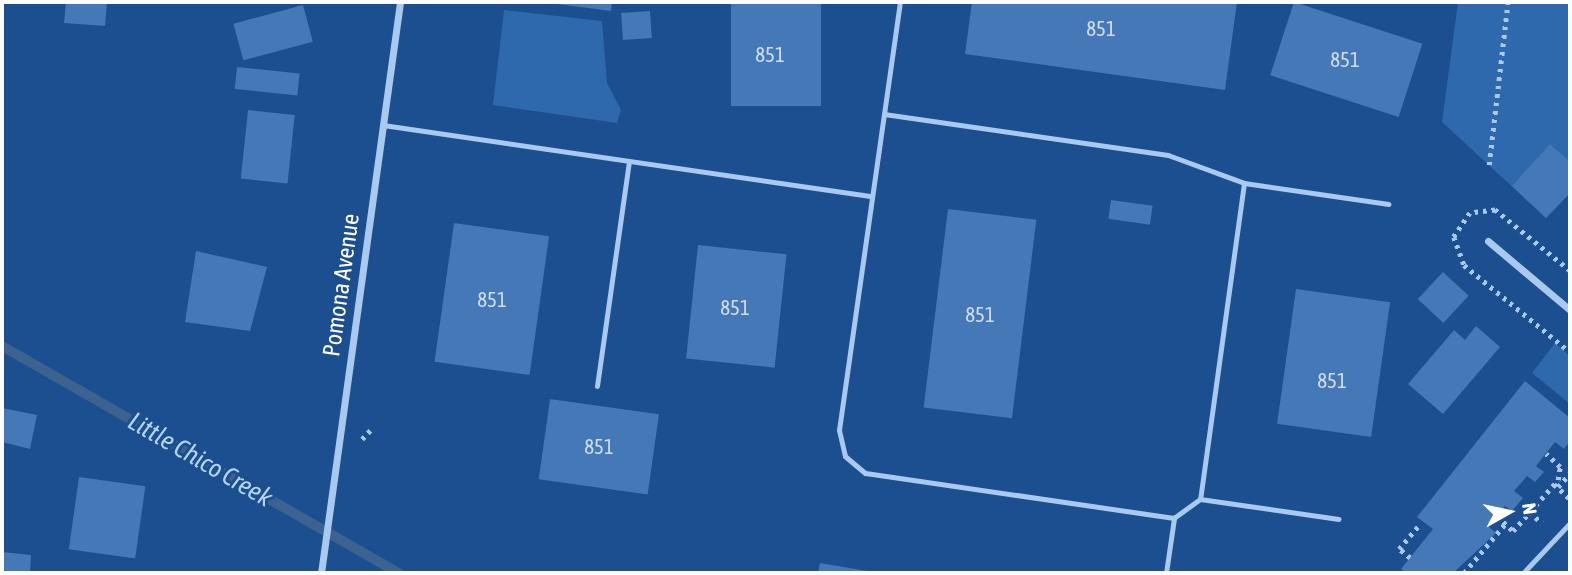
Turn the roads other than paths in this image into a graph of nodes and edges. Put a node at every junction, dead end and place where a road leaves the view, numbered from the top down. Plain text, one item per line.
1 (400, 2) edge
2 (900, 2) edge
3 (884, 114) junction
4 (383, 125) junction
5 (629, 161) junction
6 (1244, 183) junction
7 (872, 196) junction
8 (1388, 204) dead end
9 (1488, 241) dead end
10 (1570, 310) edge
11 (597, 386) dead end
12 (1200, 499) junction
13 (1174, 518) junction
14 (1339, 519) dead end
15 (1570, 523) edge
16 (321, 573) edge
17 (1166, 573) edge
18 (1523, 573) edge

1 - 4 street, Pomona Avenue
2 - 3 lane
3 - 6 lane
3 - 7 lane
4 - 5 lane
4 - 16 street, Pomona Avenue
5 - 7 lane
5 - 11 lane
6 - 8 lane
6 - 12 lane
7 - 13 lane
9 - 10 street
12 - 13 lane
12 - 14 lane
13 - 17 lane
15 - 18 lane

